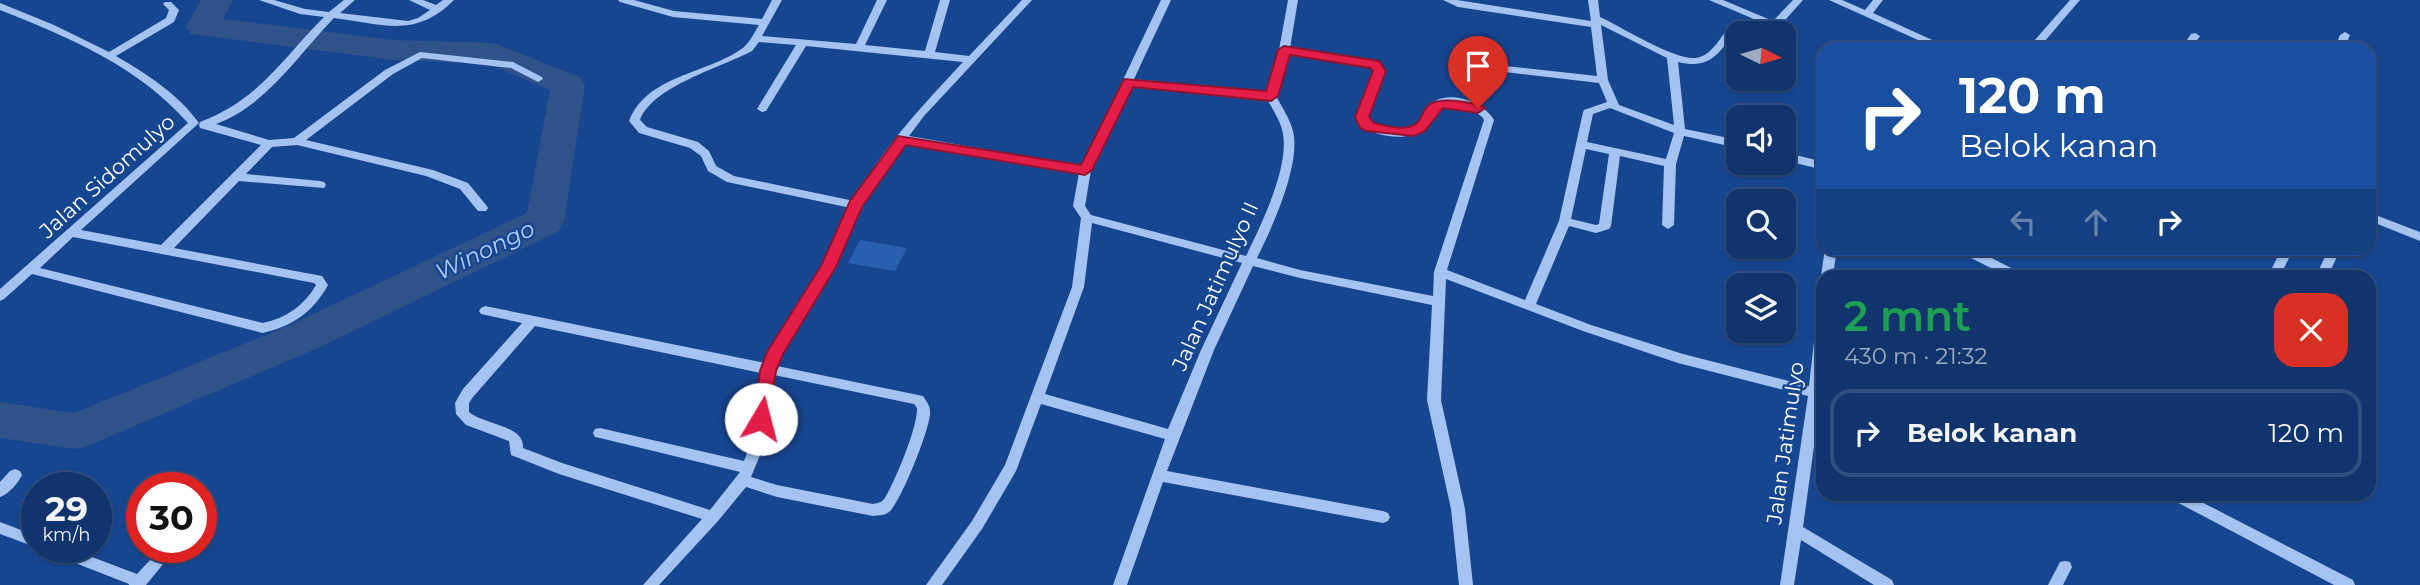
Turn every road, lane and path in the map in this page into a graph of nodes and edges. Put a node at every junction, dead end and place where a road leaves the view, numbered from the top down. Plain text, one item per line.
1 (264, 0) edge
2 (350, 0) edge
3 (414, 0) edge
4 (449, 0) edge
5 (623, 0) edge
6 (777, 0) edge
7 (882, 0) edge
8 (945, 0) edge
9 (1027, 0) edge
10 (1166, 0) edge
11 (1293, 0) edge
12 (1448, 0) edge
13 (1714, 0) edge
14 (1798, 0) edge
15 (1833, 0) edge
16 (1878, 0) edge
17 (2075, 0) edge
18 (1590, 1) edge
19 (168, 4) dead end
20 (0, 6) edge
21 (437, 9) junction
22 (1867, 14) junction
23 (328, 15) junction
24 (1595, 21) junction
25 (762, 22) junction
26 (2345, 35) dead end
27 (2195, 36) dead end
28 (1726, 37) edge
29 (756, 39) junction
30 (803, 42) junction
31 (1929, 42) edge
32 (2038, 42) edge
33 (2191, 42) edge
34 (2342, 42) edge
35 (859, 47) junction
36 (1284, 50) junction
37 (929, 54) junction
38 (107, 57) junction
39 (1672, 57) junction
40 (968, 59) junction
41 (1454, 75) dead end
42 (538, 79) dead end
43 (1603, 80) junction
44 (1128, 82) junction
45 (1271, 96) junction
46 (1612, 104) junction
47 (762, 109) dead end
48 (200, 124) junction
49 (1680, 131) junction
50 (903, 139) junction
51 (297, 141) junction
52 (1726, 141) edge
53 (269, 144) junction
54 (1582, 144) junction
55 (1615, 151) junction
56 (1796, 159) edge
57 (1670, 164) junction
58 (1816, 164) edge
59 (1085, 170) junction
60 (238, 177) junction
61 (320, 185) dead end
62 (855, 205) junction
63 (482, 208) dead end
64 (1087, 218) junction
65 (2376, 219) edge
66 (1565, 221) junction
67 (1668, 225) dead end
68 (73, 233) junction
69 (2420, 237) edge
70 (164, 250) junction
71 (1977, 256) edge
72 (1251, 261) junction
73 (32, 270) junction
74 (2005, 270) edge
75 (1440, 272) junction
76 (0, 296) edge
77 (1440, 302) junction
78 (1529, 305) junction
79 (485, 311) dead end
80 (531, 322) junction
81 (768, 371) junction
82 (1816, 382) edge
83 (1815, 393) junction
84 (1039, 398) junction
85 (600, 433) dead end
86 (1173, 436) junction
87 (746, 474) junction
88 (15, 475) dead end
89 (1159, 475) junction
90 (0, 491) edge
91 (2187, 501) edge
92 (713, 517) junction
93 (1383, 517) dead end
94 (0, 528) edge
95 (1794, 529) junction
96 (21, 536) edge
97 (89, 563) edge
98 (157, 563) dead end
99 (2065, 567) dead end
100 (138, 583) edge
101 (650, 585) edge
102 (933, 585) edge
103 (1120, 585) edge
104 (1466, 585) edge
105 (1787, 585) edge
106 (1887, 585) edge
107 (2054, 585) edge
108 (2348, 585) edge

1 - 23 street
2 - 23 street
3 - 21 street
4 - 21 street
5 - 25 street
6 - 25 street
7 - 35 street
8 - 37 street
9 - 40 street
10 - 44 street
11 - 36 street
12 - 24 street
13 - 14 street
15 - 22 street
16 - 22 street
17 - 32 street
18 - 24 street
19 - 38 street
20 - 38 street, Jalan Sidomulyo
21 - 23 street
22 - 31 street
23 - 48 street
24 - 39 street
24 - 43 street
25 - 29 street
26 - 34 street
27 - 33 street
28 - 39 street
29 - 30 street
29 - 62 street
30 - 35 street
30 - 47 street
35 - 37 street
36 - 45 street
36 - 75 street
37 - 40 street
38 - 48 street, Jalan Sidomulyo
39 - 49 street
40 - 50 street
41 - 43 street
42 - 51 street
43 - 46 street
44 - 45 street
44 - 59 street
45 - 72 street, Jalan Jatimulyo II
46 - 49 street
46 - 54 street
48 - 53 street
48 - 68 street, Jalan Sidomulyo
49 - 52 street
49 - 57 street
50 - 59 street
50 - 62 street
51 - 53 street
51 - 63 street
53 - 60 street
54 - 55 street
54 - 66 street
55 - 57 street
55 - 66 street
56 - 58 street
57 - 67 street
59 - 64 street
60 - 61 street
60 - 70 street
62 - 81 street
64 - 72 street
64 - 84 street
65 - 69 street
66 - 78 street
68 - 70 street
68 - 73 street, Jalan Sidomulyo
70 - 73 street
71 - 74 street
72 - 77 street
72 - 86 street, Jalan Jatimulyo II
73 - 76 street, Jalan Sidomulyo
75 - 77 street
75 - 78 street
77 - 104 street
78 - 83 street
79 - 80 street
80 - 81 street
80 - 92 street
81 - 87 street
81 - 87 street
82 - 83 street, Jalan Jatimulyo
83 - 95 street, Jalan Jatimulyo
84 - 86 street
84 - 102 street
85 - 87 street
86 - 89 street, Jalan Jatimulyo II
87 - 92 street
88 - 90 street
89 - 93 street
89 - 103 street, Jalan Jatimulyo II
91 - 108 street
92 - 101 street
94 - 96 street
95 - 105 street, Jalan Jatimulyo
95 - 106 street
97 - 100 street
98 - 100 street
99 - 107 street

